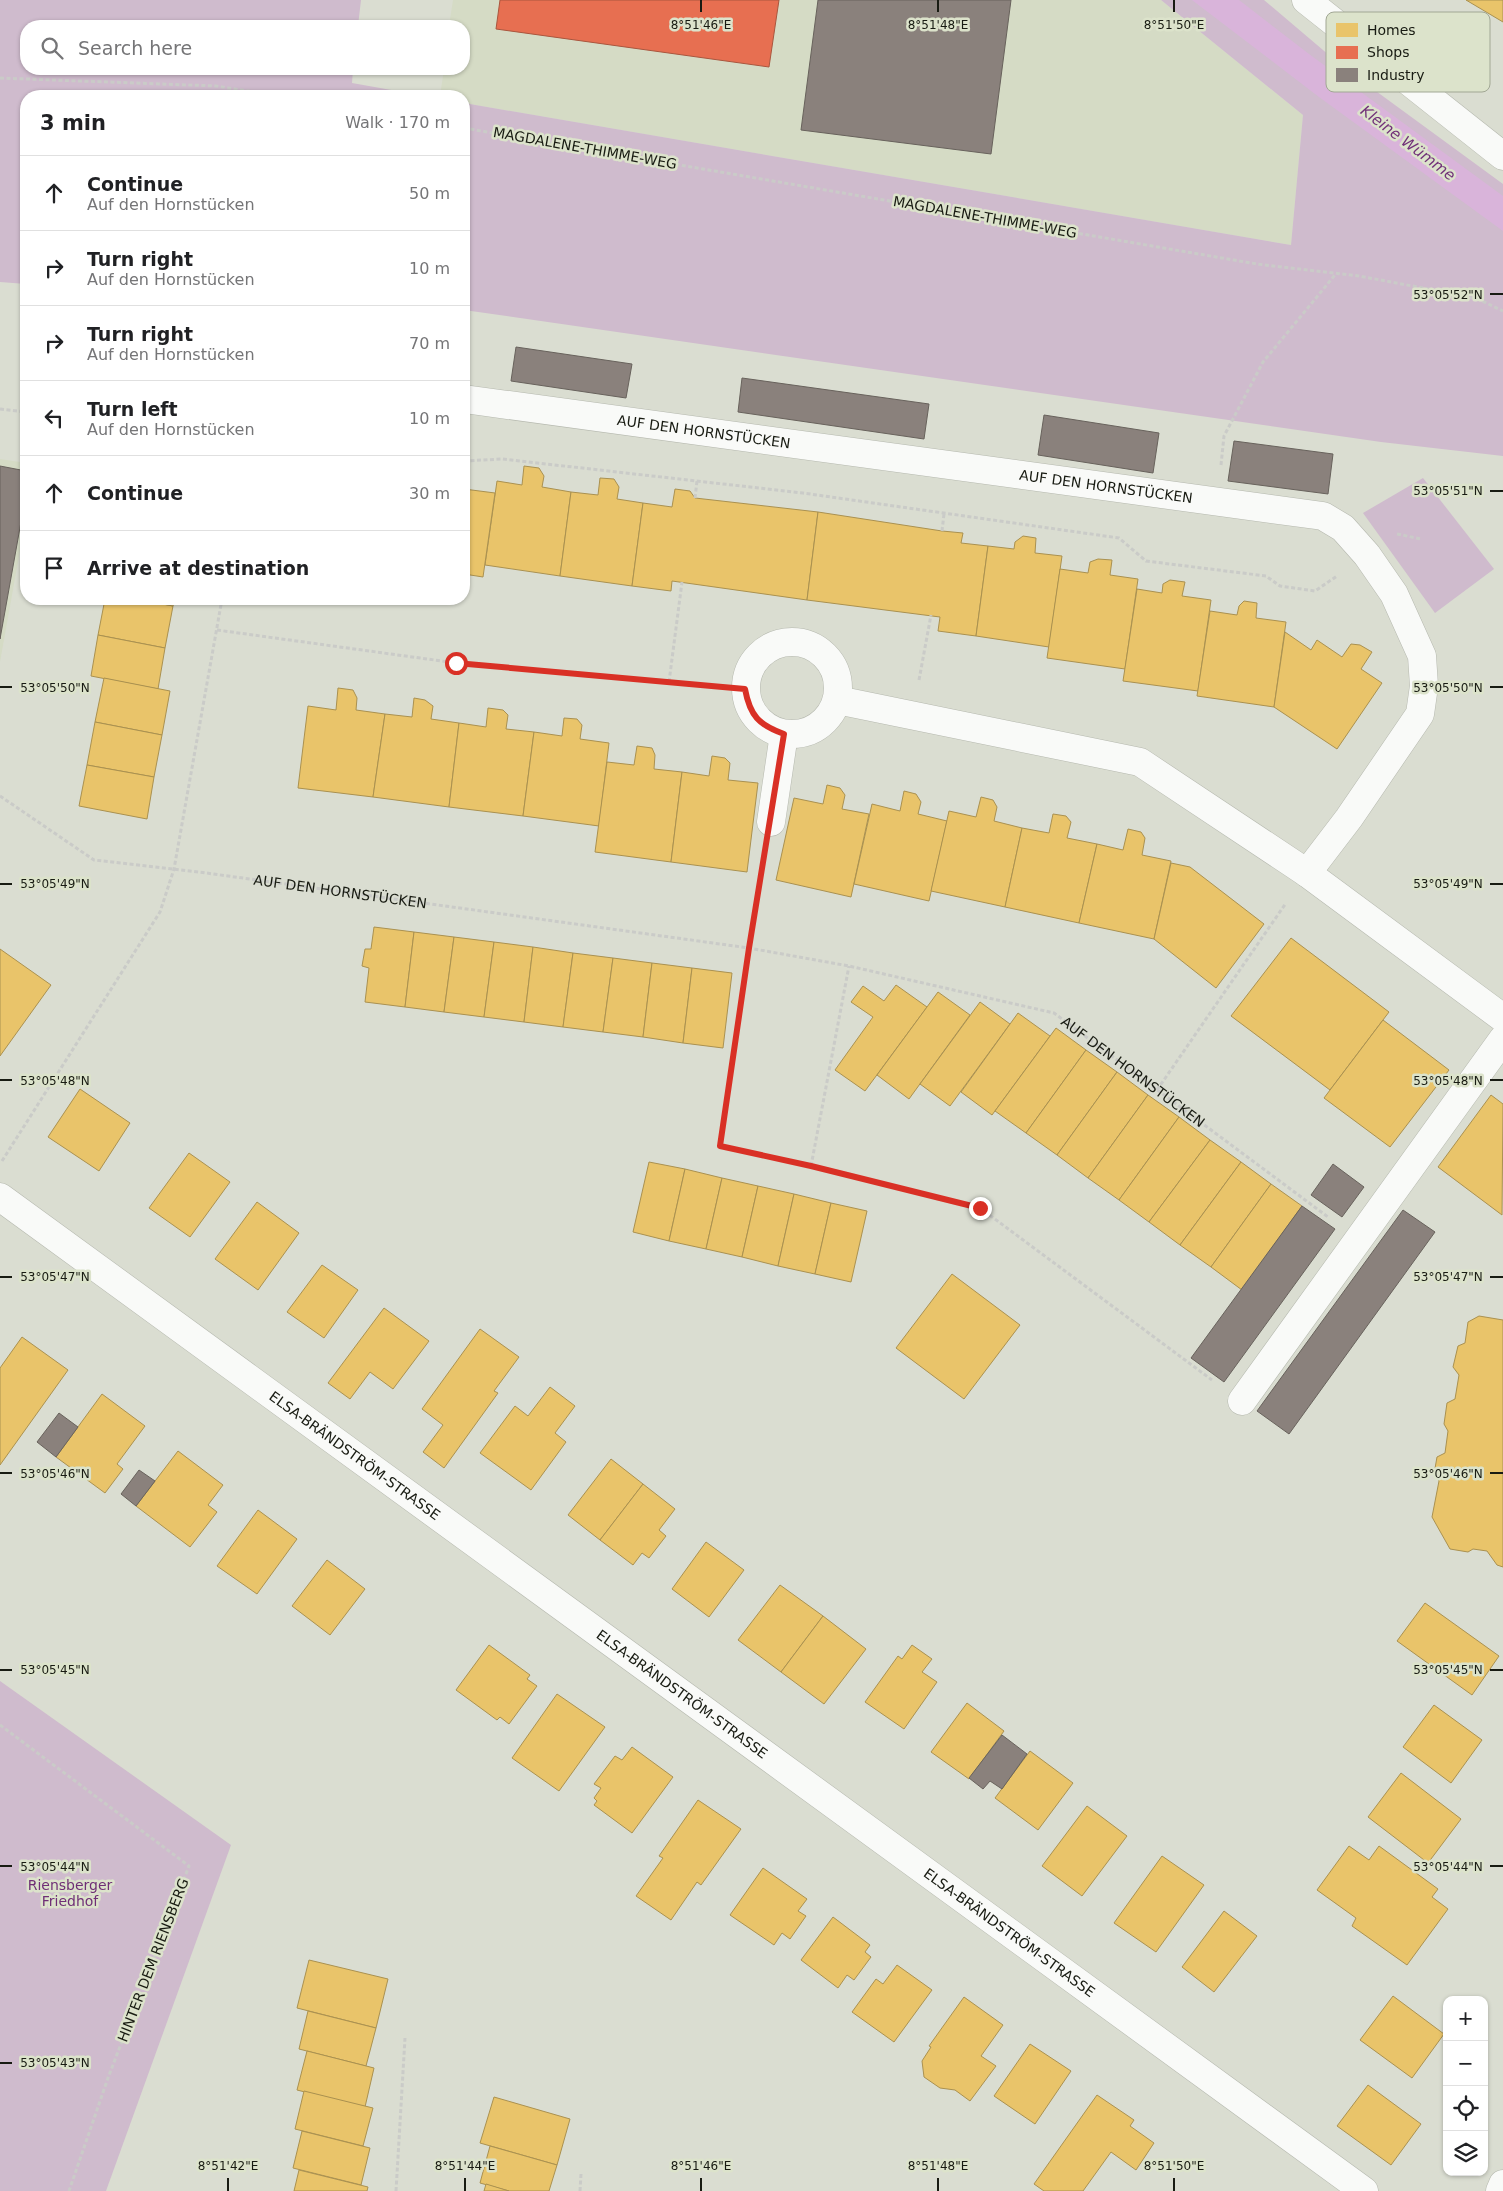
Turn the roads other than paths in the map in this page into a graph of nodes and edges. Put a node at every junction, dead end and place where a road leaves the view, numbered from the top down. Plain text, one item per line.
1 (1306, 0) edge
2 (1326, 16) edge
3 (1422, 92) edge
4 (1503, 156) edge
5 (470, 400) edge
6 (837, 700) junction
7 (784, 734) junction
8 (771, 822) road end
9 (1307, 873) junction
10 (1503, 1018) edge
11 (1503, 1039) edge
12 (0, 1196) edge
13 (1242, 1401) road end
14 (1503, 2184) edge
15 (1364, 2191) edge
16 (1500, 2191) edge

1 - 2 street
3 - 4 street
5 - 9 street, AUF DEN HORNSTÜCKEN
6 - 7 street
6 - 7 street
6 - 9 street
7 - 8 street
9 - 10 street
11 - 13 street
12 - 15 street, ELSA-BRÄNDSTRÖM-STRASSE
14 - 16 street

